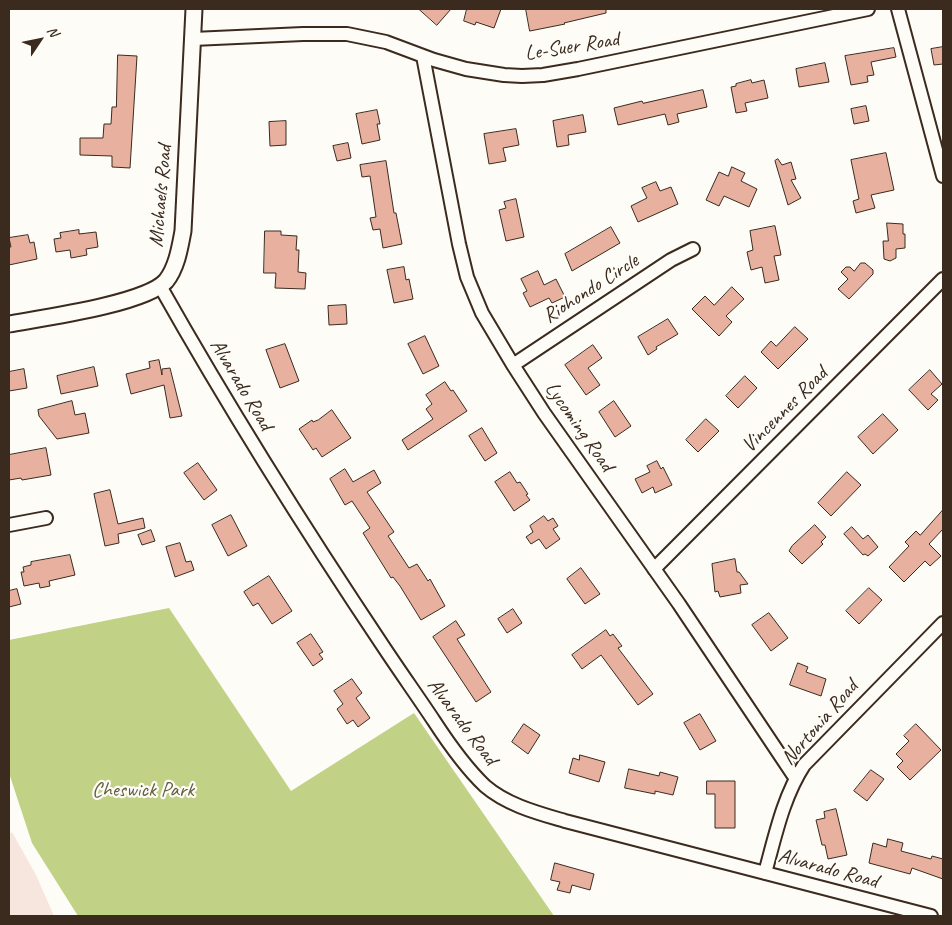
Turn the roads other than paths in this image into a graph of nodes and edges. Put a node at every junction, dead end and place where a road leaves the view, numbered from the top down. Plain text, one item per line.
1 (194, 9) edge
2 (868, 9) edge
3 (898, 9) edge
4 (192, 39) junction
5 (423, 56) junction
6 (943, 176) edge
7 (694, 249) dead end
8 (943, 279) edge
9 (160, 286) junction
10 (9, 324) edge
11 (513, 365) junction
12 (46, 518) dead end
13 (9, 525) edge
14 (654, 569) junction
15 (943, 623) edge
16 (796, 779) junction
17 (765, 873) junction
18 (931, 916) edge

1 - 4 street, Michaels Road
2 - 5 street, Le-Suer Road
3 - 6 street
4 - 5 street, Le-Suer Road
4 - 9 street, Michaels Road
5 - 11 street, Lycoming Road
7 - 11 street, Riohondo Circle
8 - 14 street, Vincennes Road
9 - 10 street
9 - 17 street, Alvarado Road
11 - 14 street, Lycoming Road
12 - 13 street
14 - 16 street, Lycoming Road
15 - 16 street, Nortonia Road
16 - 17 street, Nortonia Road
17 - 18 street, Alvarado Road

